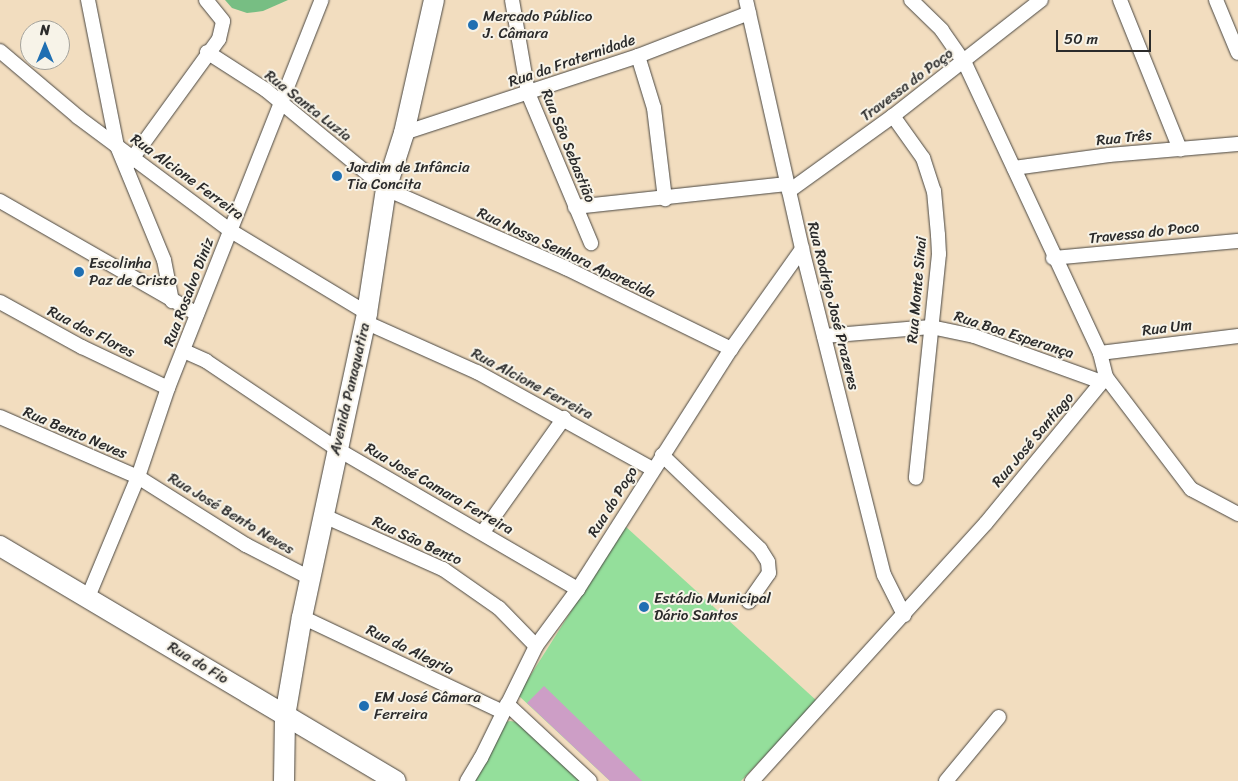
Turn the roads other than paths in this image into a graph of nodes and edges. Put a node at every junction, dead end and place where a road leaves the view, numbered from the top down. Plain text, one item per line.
1 (206, 0) edge
2 (322, 0) edge
3 (434, 0) edge
4 (911, 0) edge
5 (1041, 0) edge
6 (1120, 0) edge
7 (1216, 0) edge
8 (87, 1) edge
9 (514, 1) edge
10 (748, 6) edge
11 (0, 51) edge
12 (207, 52) junction
13 (1238, 53) edge
14 (638, 56) junction
15 (964, 62) junction
16 (528, 93) junction
17 (282, 103) junction
18 (894, 116) junction
19 (404, 133) junction
20 (1238, 144) edge
21 (117, 146) junction
22 (1180, 149) junction
23 (130, 161) junction
24 (1014, 168) junction
25 (788, 188) junction
26 (386, 190) junction
27 (665, 199) junction
28 (0, 200) edge
29 (575, 208) junction
30 (231, 231) junction
31 (1238, 241) edge
32 (591, 243) dead end
33 (802, 249) junction
34 (1053, 258) junction
35 (172, 301) junction
36 (0, 302) edge
37 (197, 314) junction
38 (366, 318) junction
39 (931, 327) junction
40 (824, 336) junction
41 (1238, 336) edge
42 (731, 349) junction
43 (184, 351) junction
44 (1100, 353) junction
45 (1104, 380) junction
46 (168, 388) junction
47 (0, 417) edge
48 (564, 418) junction
49 (338, 449) junction
50 (662, 455) junction
51 (653, 469) junction
52 (138, 477) junction
53 (916, 478) dead end
54 (1238, 514) edge
55 (322, 515) junction
56 (483, 532) junction
57 (0, 546) edge
58 (310, 578) junction
59 (578, 589) junction
60 (88, 597) junction
61 (749, 602) dead end
62 (904, 615) junction
63 (302, 617) junction
64 (536, 646) junction
65 (505, 708) junction
66 (285, 716) junction
67 (999, 717) dead end
68 (284, 781) edge
69 (396, 781) edge
70 (467, 781) edge
71 (590, 781) edge
72 (752, 781) edge
73 (946, 781) edge

1 - 12 street
2 - 17 street, Rua Rosalvo Diniz
3 - 19 main road, Avenida Panaquatira
4 - 15 street
5 - 15 street, Travessa do Poço
6 - 22 street
7 - 13 street
8 - 21 street
9 - 16 street, Rua São Sebastião
10 - 14 street, Rua da Fraternidade
10 - 25 street, Rua Rodrigo José Prazeres
11 - 21 street, Rua Alcione Ferreira
12 - 17 street, Rua Santa Luzia
12 - 23 street
14 - 16 street, Rua da Fraternidade
14 - 27 street
15 - 18 street, Travessa do Poço
15 - 24 street
16 - 19 street, Rua da Fraternidade
16 - 29 street, Rua São Sebastião
17 - 26 street, Rua Santa Luzia
17 - 30 street, Rua Rosalvo Diniz
18 - 25 street, Travessa do Poço
18 - 39 street, Rua Monte Sinai
19 - 26 main road, Avenida Panaquatira
20 - 22 street, Rua Três
21 - 23 street, Rua Alcione Ferreira
22 - 24 street, Rua Três
23 - 30 street, Rua Alcione Ferreira
23 - 35 street
24 - 34 street
25 - 27 street, Travessa do Poço
25 - 33 street, Rua Rodrigo José Prazeres
26 - 38 main road, Avenida Panaquatira
26 - 42 street, Rua Nossa Senhora Aparecida
27 - 29 street, Travessa do Poço
28 - 35 street
29 - 32 street, Rua São Sebastião
30 - 37 street, Rua Rosalvo Diniz
30 - 38 street, Rua Alcione Ferreira
31 - 34 street, Travessa do Poco
33 - 40 street, Rua Rodrigo José Prazeres
33 - 42 street, Rua do Poço
34 - 44 street
35 - 37 street
36 - 46 street, Rua das Flores
37 - 43 street, Rua Rosalvo Diniz
38 - 48 street, Rua Alcione Ferreira
38 - 49 main road, Avenida Panaquatira
39 - 40 street, Rua Boa Esperança
39 - 45 street, Rua Boa Esperança
39 - 53 street, Rua Monte Sinai
40 - 62 street, Rua Rodrigo José Prazeres
41 - 44 street, Rua Um
42 - 50 street, Rua do Poço
43 - 46 street, Rua Rosalvo Diniz
43 - 49 street, Rua José Camara Ferreira
44 - 45 street
45 - 54 street
45 - 62 street, Rua José Santiago
46 - 52 street, Rua Rosalvo Diniz
47 - 52 street, Rua Bento Neves
48 - 51 street, Rua Alcione Ferreira
48 - 56 street
49 - 55 main road, Avenida Panaquatira
49 - 56 street, Rua José Camara Ferreira
50 - 51 street, Rua do Poço
50 - 61 street
51 - 59 street, Rua do Poço
52 - 58 street, Rua José Bento Neves
52 - 60 street, Rua Rosalvo Diniz
55 - 58 main road, Avenida Panaquatira
55 - 64 street, Rua São Bento
56 - 59 street, Rua José Camara Ferreira
57 - 60 main road, Rua do Fio
58 - 63 main road, Avenida Panaquatira
59 - 64 street, Rua do Poço
60 - 66 main road, Rua do Fio
62 - 72 street, Rua José Santiago
63 - 65 street, Rua da Alegria
63 - 66 main road, Avenida Panaquatira
64 - 65 street, Rua do Poço
65 - 70 street, Rua do Poço
65 - 71 street, Rua da Alegria
66 - 68 main road, Avenida Panaquatira
66 - 69 main road, Rua do Fio
67 - 73 street

